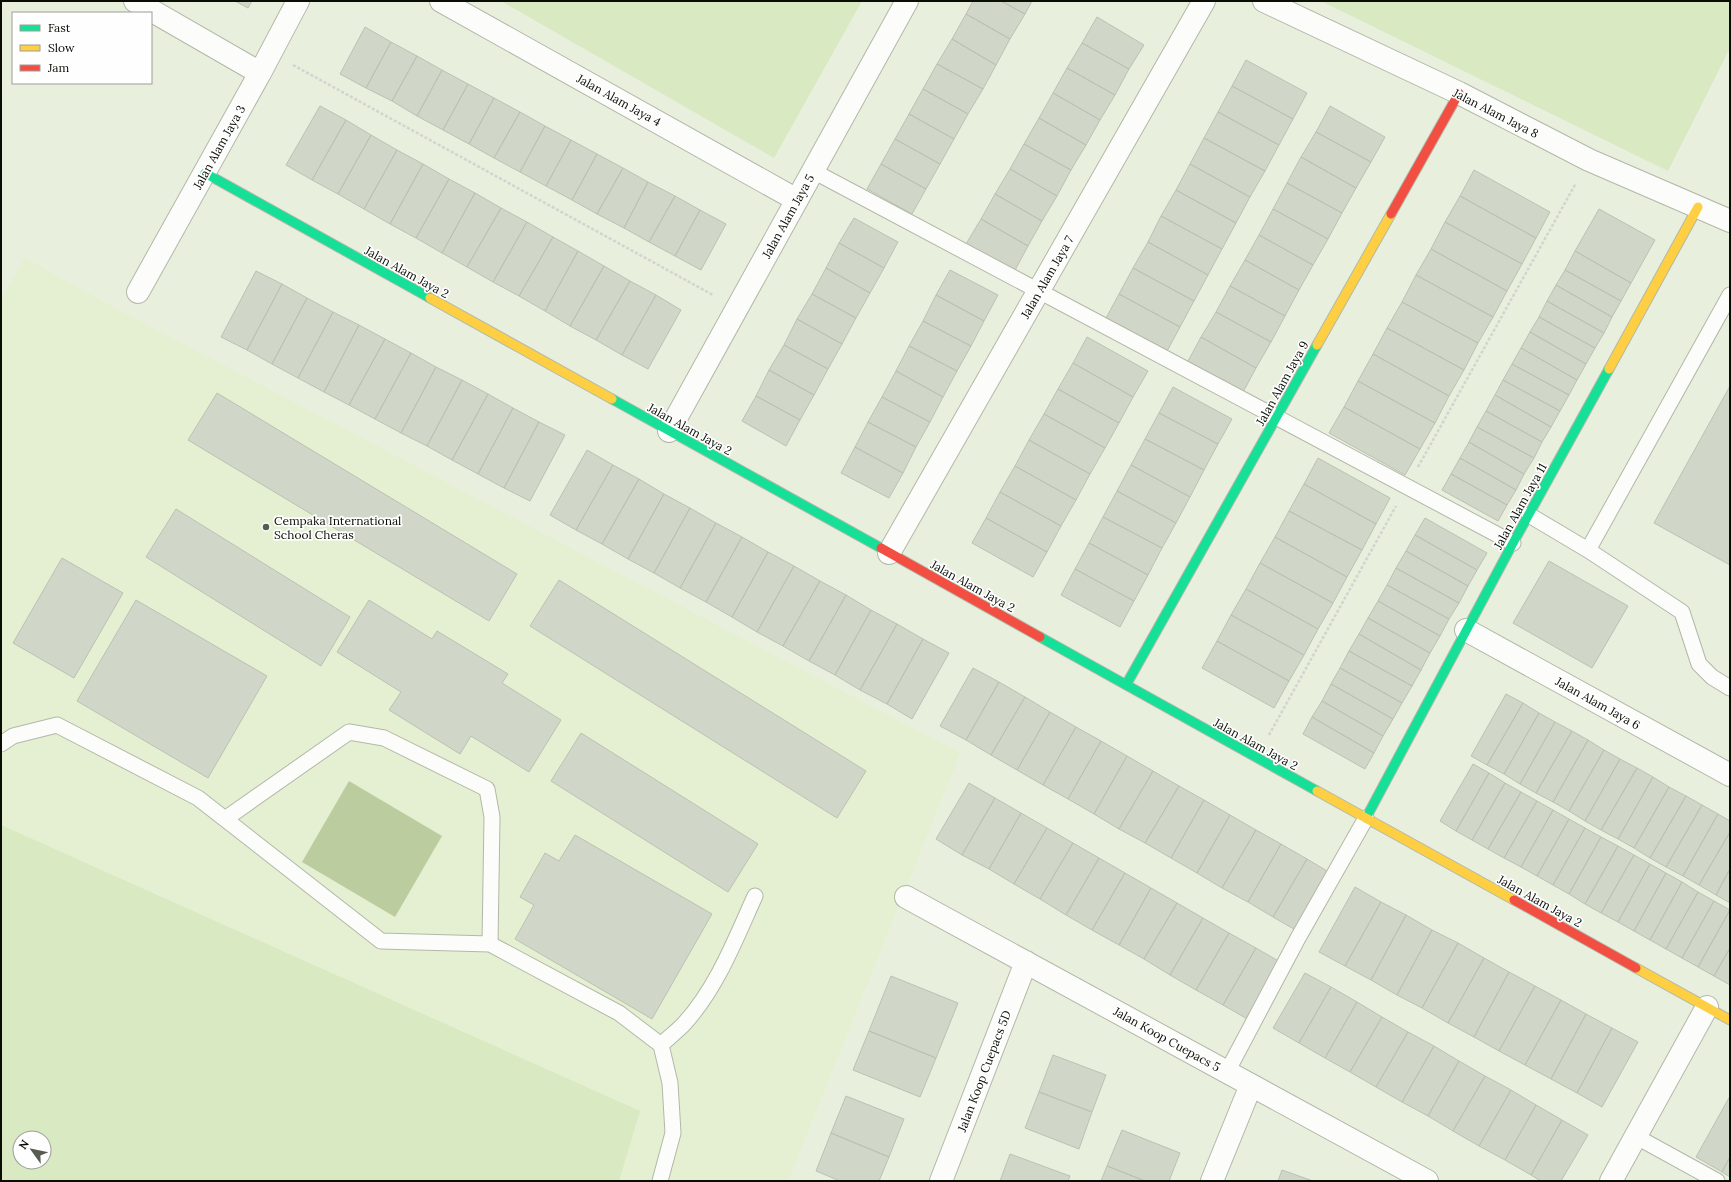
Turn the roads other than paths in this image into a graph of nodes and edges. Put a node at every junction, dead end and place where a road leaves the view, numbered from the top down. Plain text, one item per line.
1 (135, 1) edge
2 (298, 1) edge
3 (440, 1) edge
4 (907, 1) edge
5 (1204, 1) edge
6 (1264, 1) edge
7 (260, 73) junction
8 (1459, 93) junction
9 (813, 171) junction
10 (205, 173) junction
11 (797, 200) junction
12 (1698, 207) junction
13 (1730, 221) edge
14 (1039, 291) junction
15 (138, 292) dead end
16 (1730, 295) edge
17 (1276, 417) junction
18 (669, 431) junction
19 (1528, 515) junction
20 (1513, 543) junction
21 (1588, 550) junction
22 (889, 553) junction
23 (1466, 630) junction
24 (1126, 685) junction
25 (1730, 688) edge
26 (1, 744) edge
27 (1730, 775) edge
28 (1366, 818) junction
29 (225, 819) junction
30 (755, 896) dead end
31 (906, 897) dead end
32 (490, 944) junction
33 (1026, 962) junction
34 (1723, 1014) edge
35 (661, 1045) junction
36 (1227, 1072) junction
37 (1251, 1084) junction
38 (1635, 1136) junction
39 (660, 1181) edge
40 (942, 1181) edge
41 (1212, 1181) edge
42 (1427, 1181) edge
43 (1611, 1181) edge
44 (1717, 1181) edge

1 - 7 street
2 - 7 street, Jalan Alam Jaya 3
3 - 11 street, Jalan Alam Jaya 4
4 - 9 street, Jalan Alam Jaya 5
5 - 14 street, Jalan Alam Jaya 7
6 - 8 street, Jalan Alam Jaya 8
7 - 10 street, Jalan Alam Jaya 3
8 - 12 street, Jalan Alam Jaya 8
8 - 17 street, Jalan Alam Jaya 9
9 - 11 street, Jalan Alam Jaya 5
9 - 14 lane
10 - 15 street, Jalan Alam Jaya 3
10 - 18 street, Jalan Alam Jaya 2
11 - 18 street, Jalan Alam Jaya 5
12 - 13 street, Jalan Alam Jaya 8
12 - 19 street, Jalan Alam Jaya 11
14 - 17 lane
14 - 22 street, Jalan Alam Jaya 7
16 - 21 lane
17 - 20 lane
17 - 24 street, Jalan Alam Jaya 9
18 - 22 street, Jalan Alam Jaya 2
19 - 20 street, Jalan Alam Jaya 11
19 - 21 lane
20 - 23 street, Jalan Alam Jaya 11
21 - 25 lane
22 - 24 street, Jalan Alam Jaya 2
23 - 27 street, Jalan Alam Jaya 6
23 - 28 street, Jalan Alam Jaya 11
24 - 28 street, Jalan Alam Jaya 2
26 - 29 lane
28 - 34 street, Jalan Alam Jaya 2
28 - 36 lane
29 - 32 lane
29 - 32 lane
30 - 35 lane
31 - 33 street, Jalan Koop Cuepacs 5
32 - 35 lane
33 - 36 street, Jalan Koop Cuepacs 5
33 - 40 street, Jalan Koop Cuepacs 5D
34 - 38 street
35 - 39 lane
36 - 37 street, Jalan Koop Cuepacs 5
37 - 41 street
37 - 42 street, Jalan Koop Cuepacs 5
38 - 43 street
38 - 44 lane

